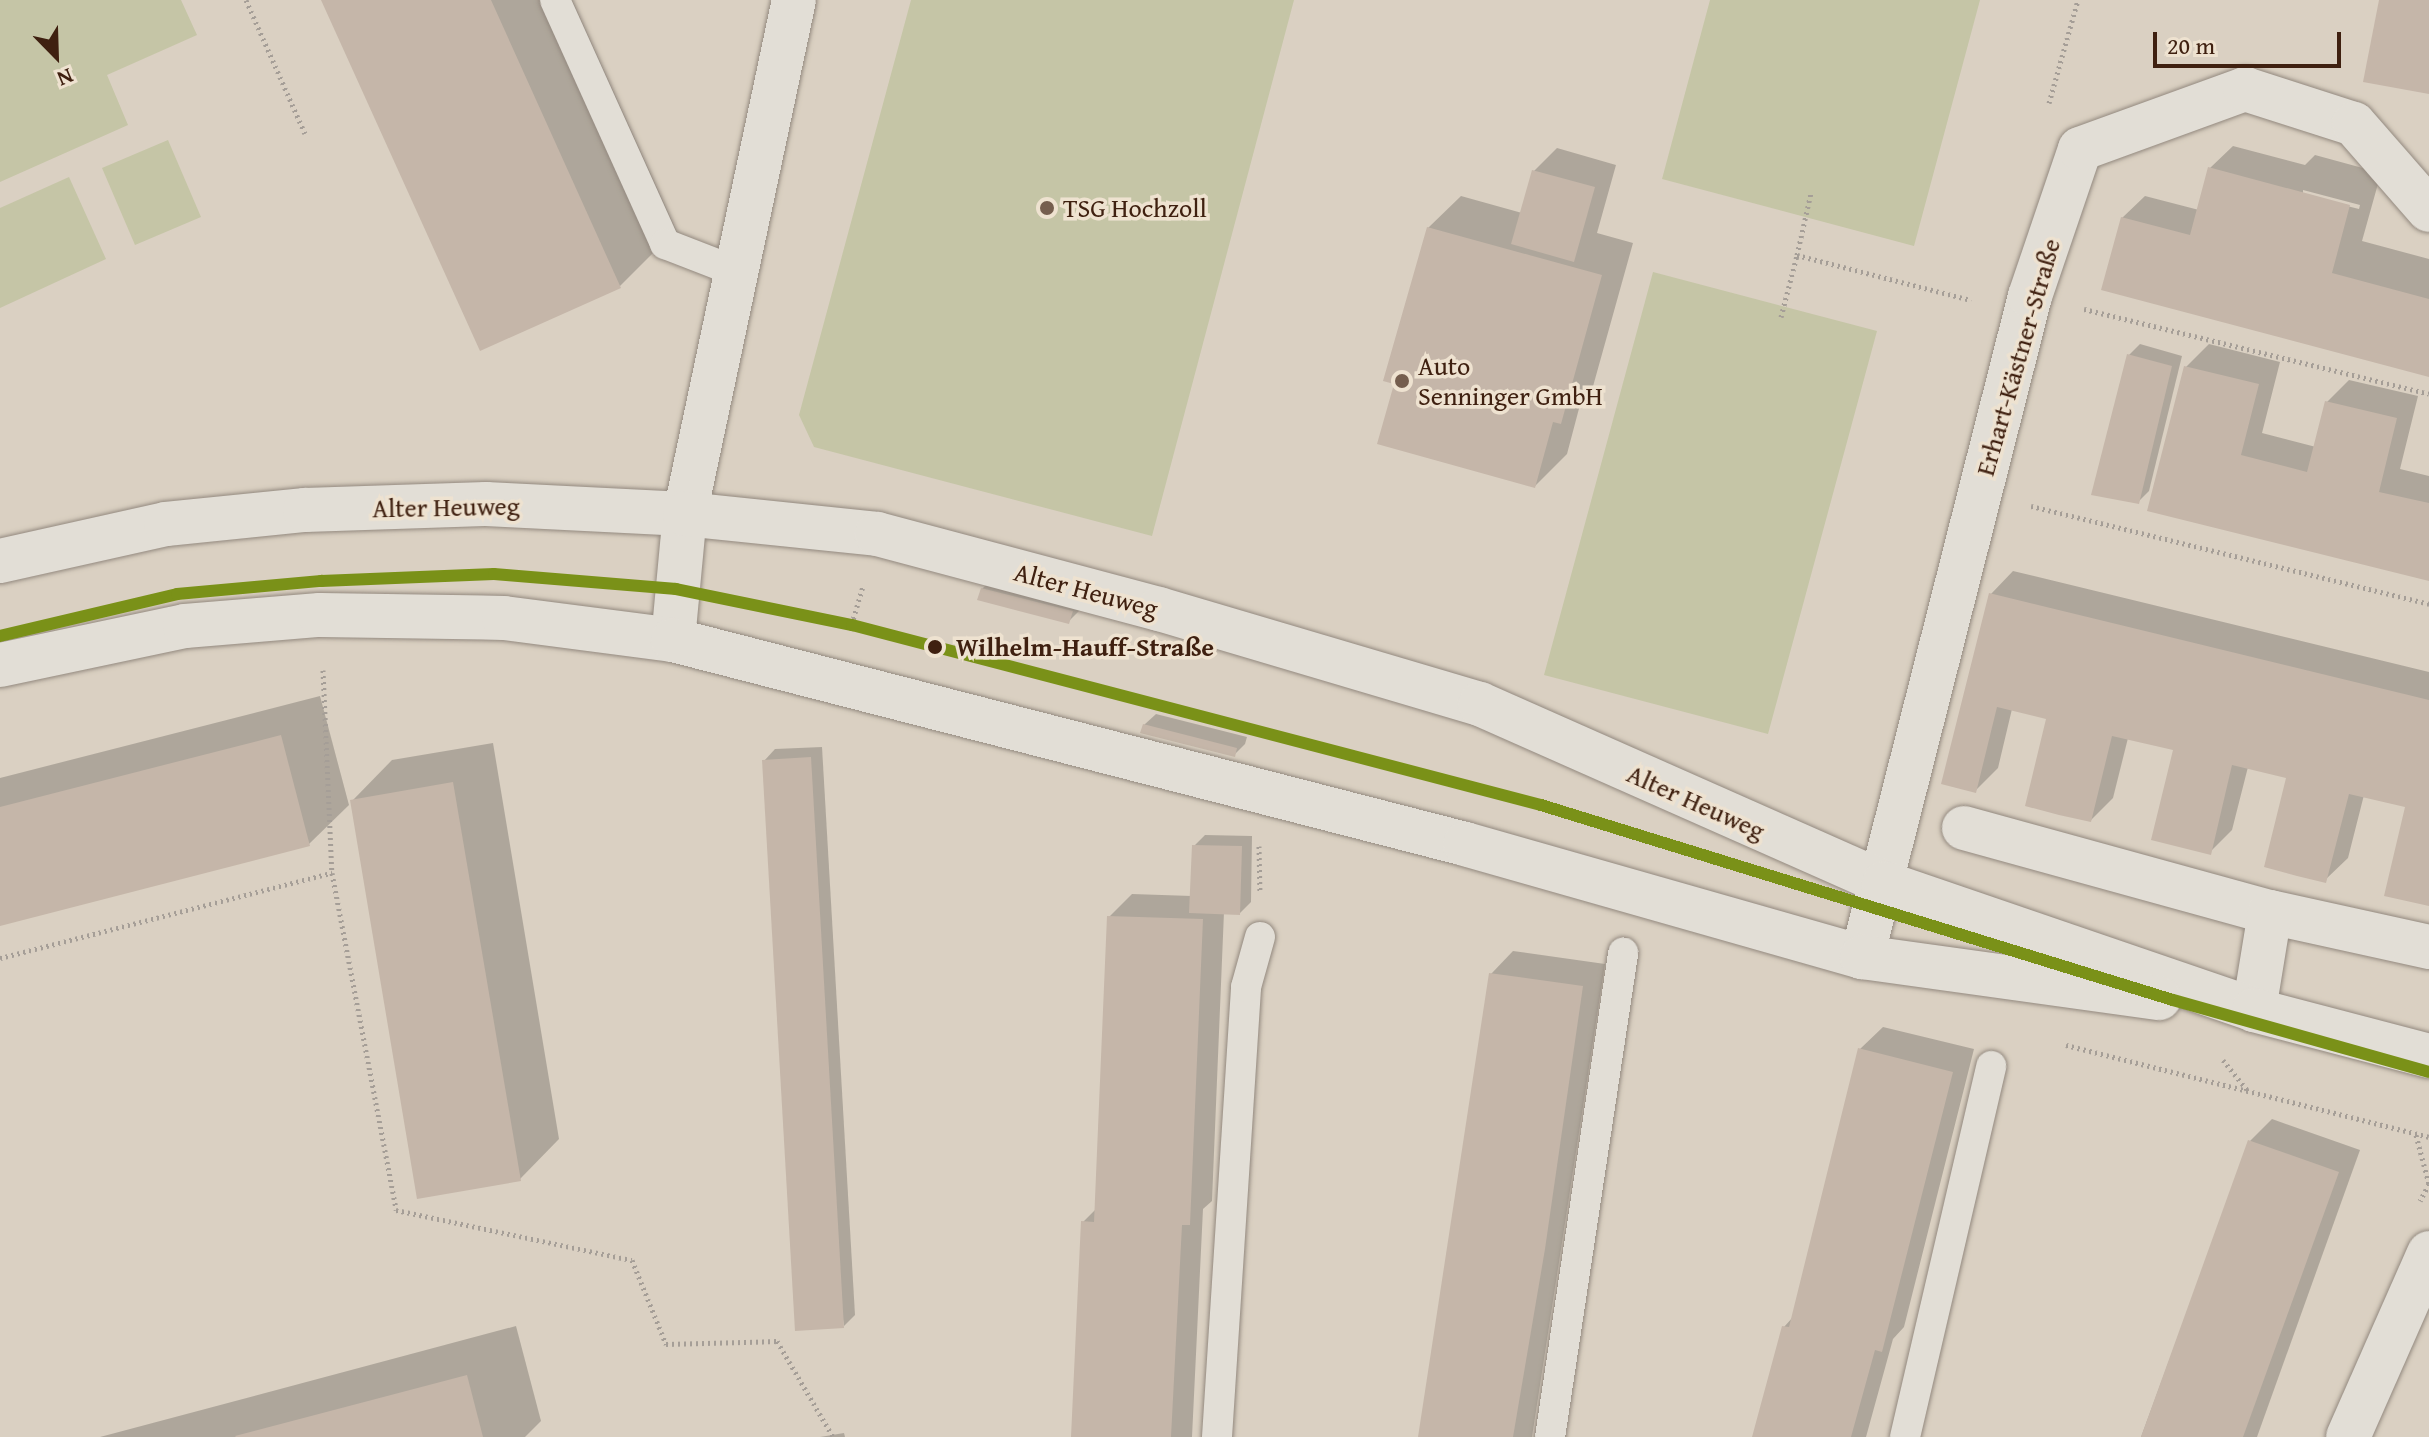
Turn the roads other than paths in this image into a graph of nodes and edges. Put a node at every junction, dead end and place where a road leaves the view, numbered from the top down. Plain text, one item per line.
1 (555, 0) edge
2 (794, 0) edge
3 (2429, 210) edge
4 (735, 271) junction
5 (685, 514) junction
6 (0, 561) edge
7 (673, 640) junction
8 (0, 665) edge
9 (1964, 828) dead end
10 (1884, 883) junction
11 (2270, 912) junction
12 (1260, 937) road end
13 (2429, 947) edge
14 (1623, 952) dead end
15 (1862, 957) junction
16 (2254, 1010) junction
17 (2429, 1056) edge
18 (1991, 1066) dead end
19 (2429, 1253) edge
20 (1217, 1437) edge
21 (1550, 1437) edge
22 (1905, 1437) edge
23 (2348, 1437) edge

1 - 4 lane
2 - 4 street
3 - 10 street, Erhart-Kästner-Straße
4 - 5 street
5 - 6 street, Alter Heuweg
5 - 7 street
5 - 10 street, Alter Heuweg
7 - 8 street, Alter Heuweg
7 - 15 street, Alter Heuweg
9 - 11 street
10 - 15 street, Erhart-Kästner-Straße
10 - 16 street, Alter Heuweg
11 - 13 street
11 - 16 street
12 - 20 lane
14 - 21 lane
15 - 16 street, Alter Heuweg
16 - 17 street, Alter Heuweg
18 - 22 lane
19 - 23 street

